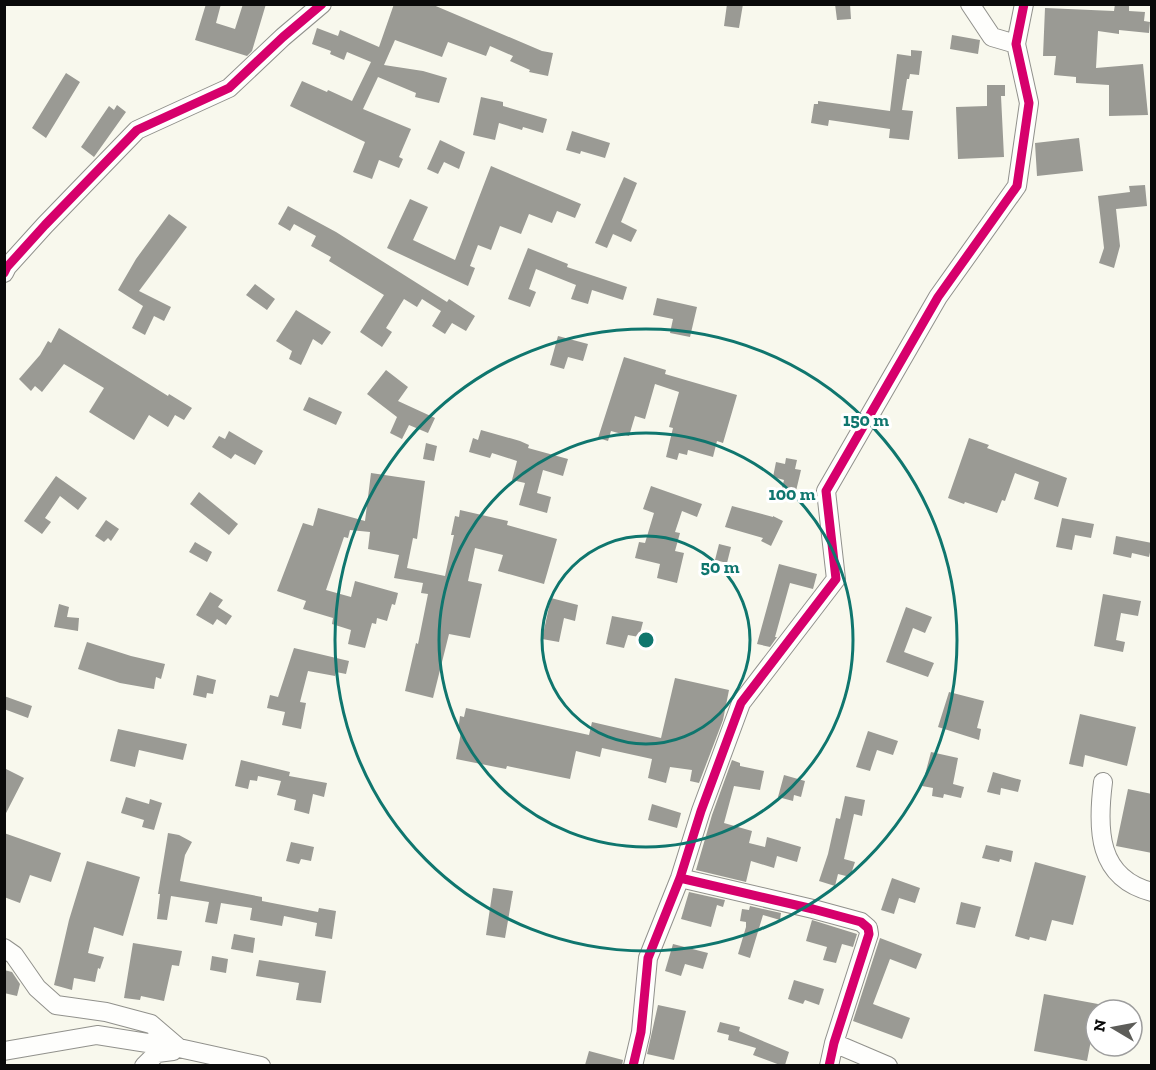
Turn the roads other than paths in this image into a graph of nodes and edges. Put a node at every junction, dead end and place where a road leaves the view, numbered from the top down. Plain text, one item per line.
1 (322, 4) edge
2 (970, 4) edge
3 (1024, 4) edge
4 (1016, 44) junction
5 (4, 273) edge
6 (1103, 782) dead end
7 (680, 878) junction
8 (1152, 892) edge
9 (4, 948) edge
10 (834, 1043) junction
11 (183, 1049) junction
12 (4, 1050) edge
13 (144, 1065) edge
14 (261, 1065) edge
15 (633, 1065) edge
16 (829, 1065) edge
17 (888, 1065) edge

1 - 5 street
2 - 4 street
3 - 4 street
4 - 7 street
6 - 8 street
7 - 10 street
7 - 15 street
9 - 11 street
10 - 16 street
10 - 17 street
11 - 12 street
11 - 13 street
11 - 14 street

